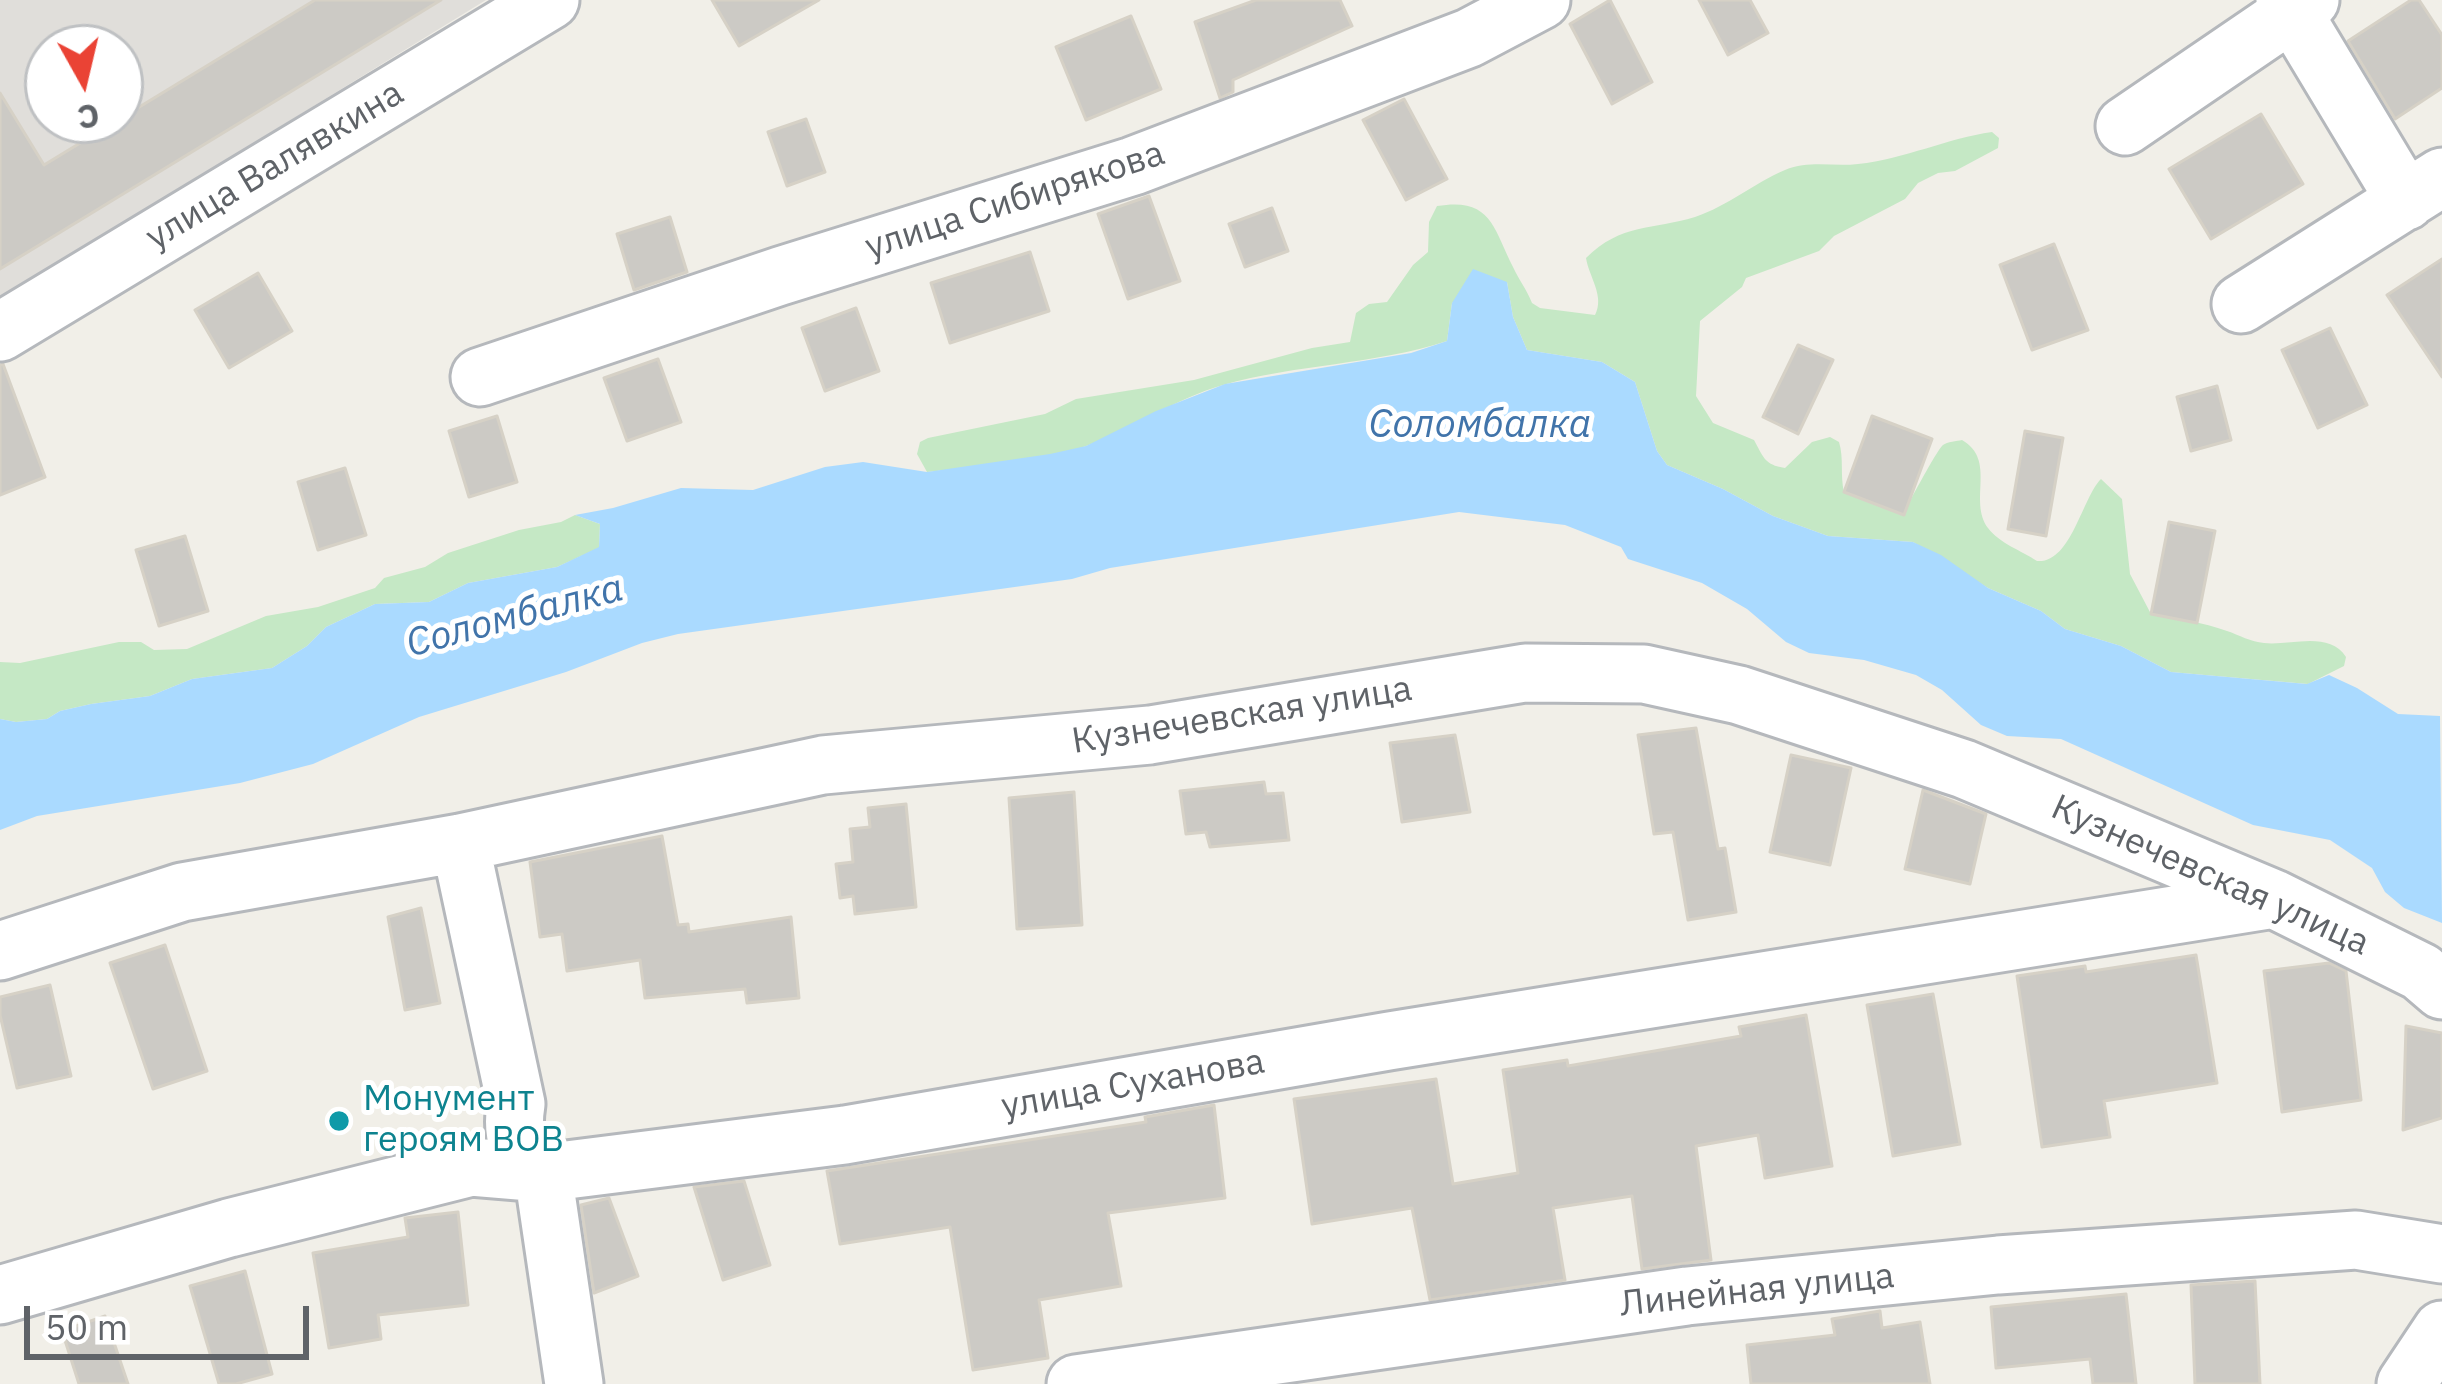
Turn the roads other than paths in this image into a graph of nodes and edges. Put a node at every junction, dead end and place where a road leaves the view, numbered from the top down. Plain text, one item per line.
1 (550, 0) edge
2 (1541, 0) edge
3 (2295, 3) edge
4 (2125, 126) dead end
5 (2424, 189) edge
6 (2241, 304) dead end
7 (0, 332) edge
8 (480, 377) dead end
9 (460, 843) junction
10 (2274, 899) junction
11 (0, 951) edge
12 (2442, 990) edge
13 (543, 1173) junction
14 (2442, 1254) edge
15 (0, 1295) edge
16 (2442, 1330) edge
17 (574, 1384) edge
18 (1076, 1384) edge
19 (2406, 1384) edge

1 - 7 street, улица Валявкина
2 - 8 street, улица Сибирякова
3 - 4 street
3 - 5 street
5 - 6 street
9 - 10 street, Кузнечевская улица
9 - 11 street, Кузнечевская улица
9 - 13 street
10 - 12 street, Кузнечевская улица
10 - 13 street, улица Суханова
13 - 15 street, улица Суханова
13 - 17 street
14 - 18 street, Линейная улица
16 - 19 street

